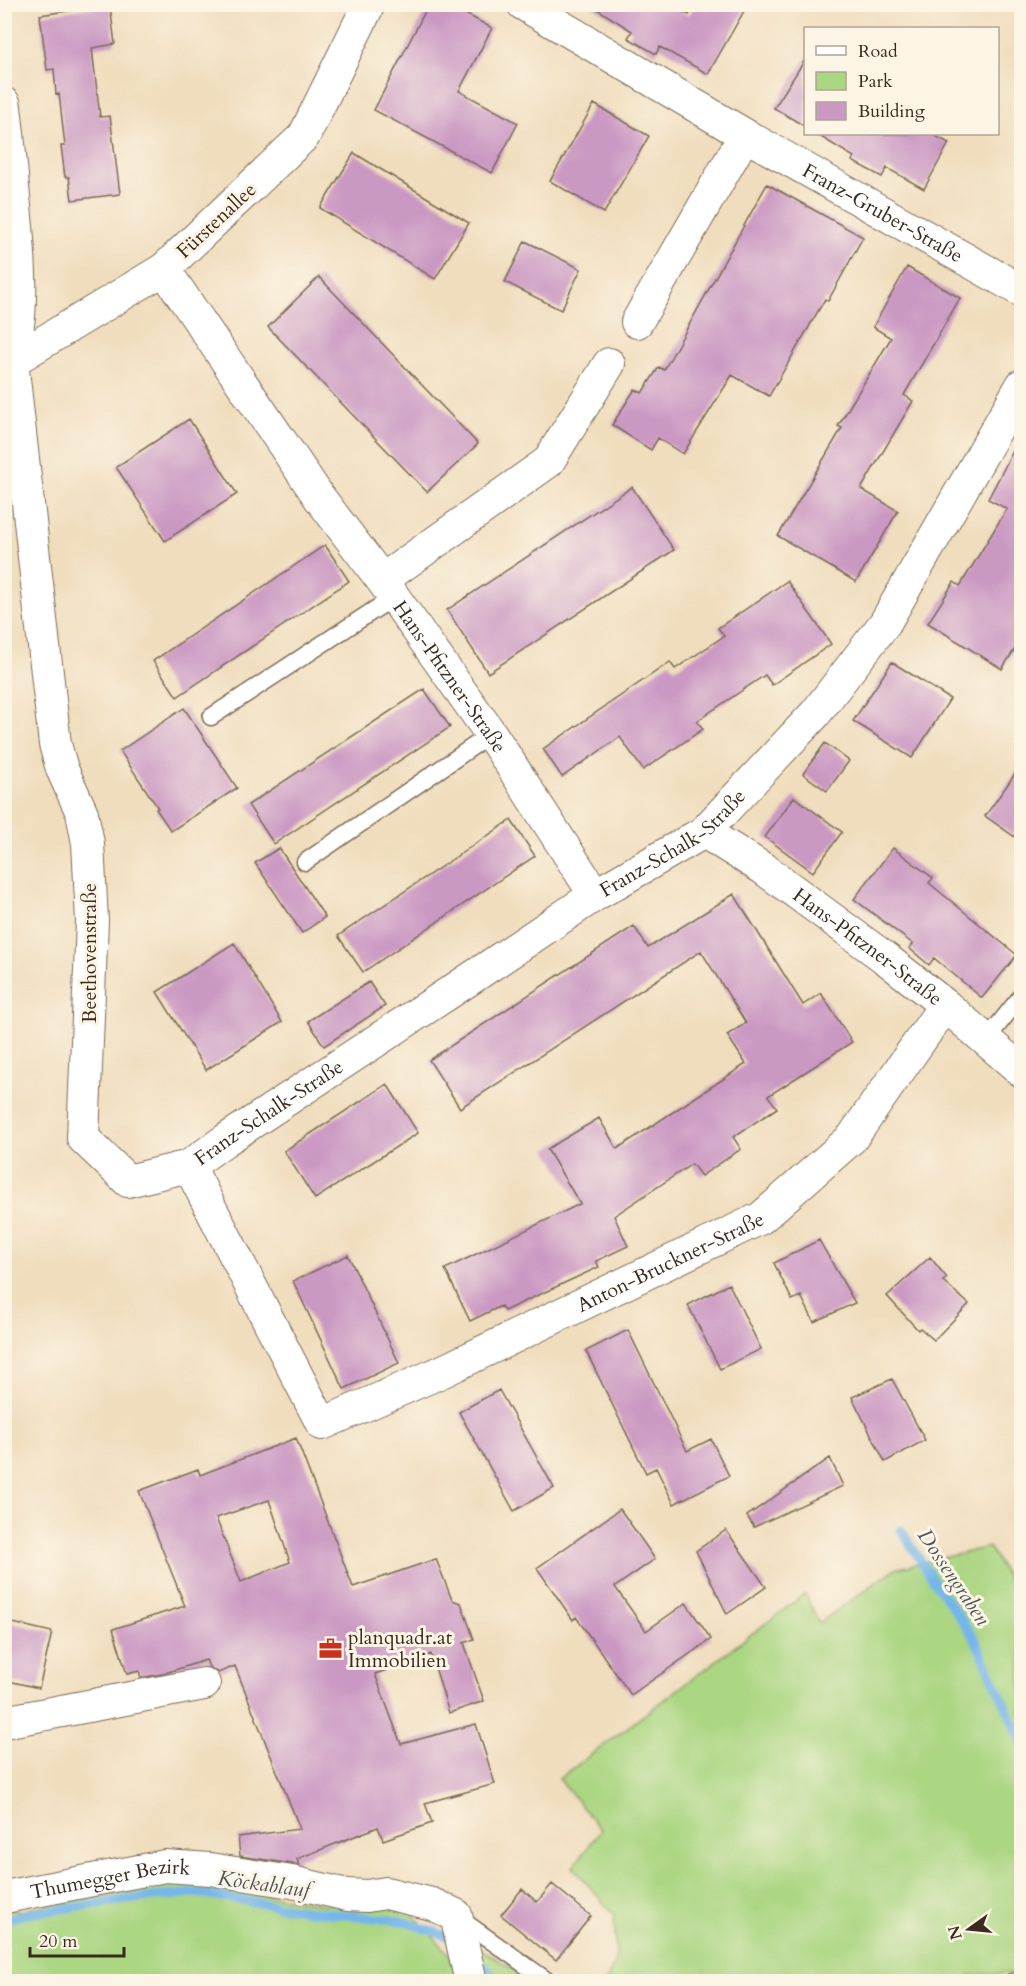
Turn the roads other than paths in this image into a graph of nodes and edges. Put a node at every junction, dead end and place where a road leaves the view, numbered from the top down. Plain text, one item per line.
1 (369, 4) edge
2 (523, 4) edge
3 (4, 104) edge
4 (745, 135) junction
5 (164, 269) junction
6 (1022, 291) edge
7 (637, 322) dead end
8 (609, 364) dead end
9 (8, 370) edge
10 (1022, 385) edge
11 (388, 588) junction
12 (211, 717) dead end
13 (491, 734) junction
14 (704, 832) junction
15 (305, 862) dead end
16 (596, 895) junction
17 (1022, 994) edge
18 (945, 1005) junction
19 (986, 1040) junction
20 (1022, 1071) edge
21 (189, 1166) junction
22 (204, 1684) dead end
23 (4, 1722) edge
24 (4, 1895) edge
25 (464, 1949) edge
26 (1022, 1981) edge
27 (549, 1982) edge
28 (1012, 1982) edge

1 - 5 street, Fürstenallee
2 - 4 street, Franz-Gruber-Straße
3 - 9 street
4 - 6 street, Franz-Gruber-Straße
4 - 7 street
5 - 9 street, Fürstenallee
5 - 11 street, Hans-Pfitzner-Straße
8 - 11 street, Hans-Pfitzner-Straße
9 - 21 street, Beethovenstraße
10 - 14 street, Franz-Schalk-Straße
11 - 12 lane
11 - 13 street, Hans-Pfitzner-Straße
13 - 15 lane
13 - 16 street, Hans-Pfitzner-Straße
14 - 16 street, Franz-Schalk-Straße
14 - 18 street, Hans-Pfitzner-Straße
16 - 21 street, Franz-Schalk-Straße
17 - 19 lane
18 - 19 street, Hans-Pfitzner-Straße
18 - 21 street, Anton-Bruckner-Straße
19 - 20 street, Hans-Pfitzner-Straße
22 - 23 street
24 - 25 street, Thumegger Bezirk
25 - 27 lane, Thumegger Bezirk
26 - 28 lane

